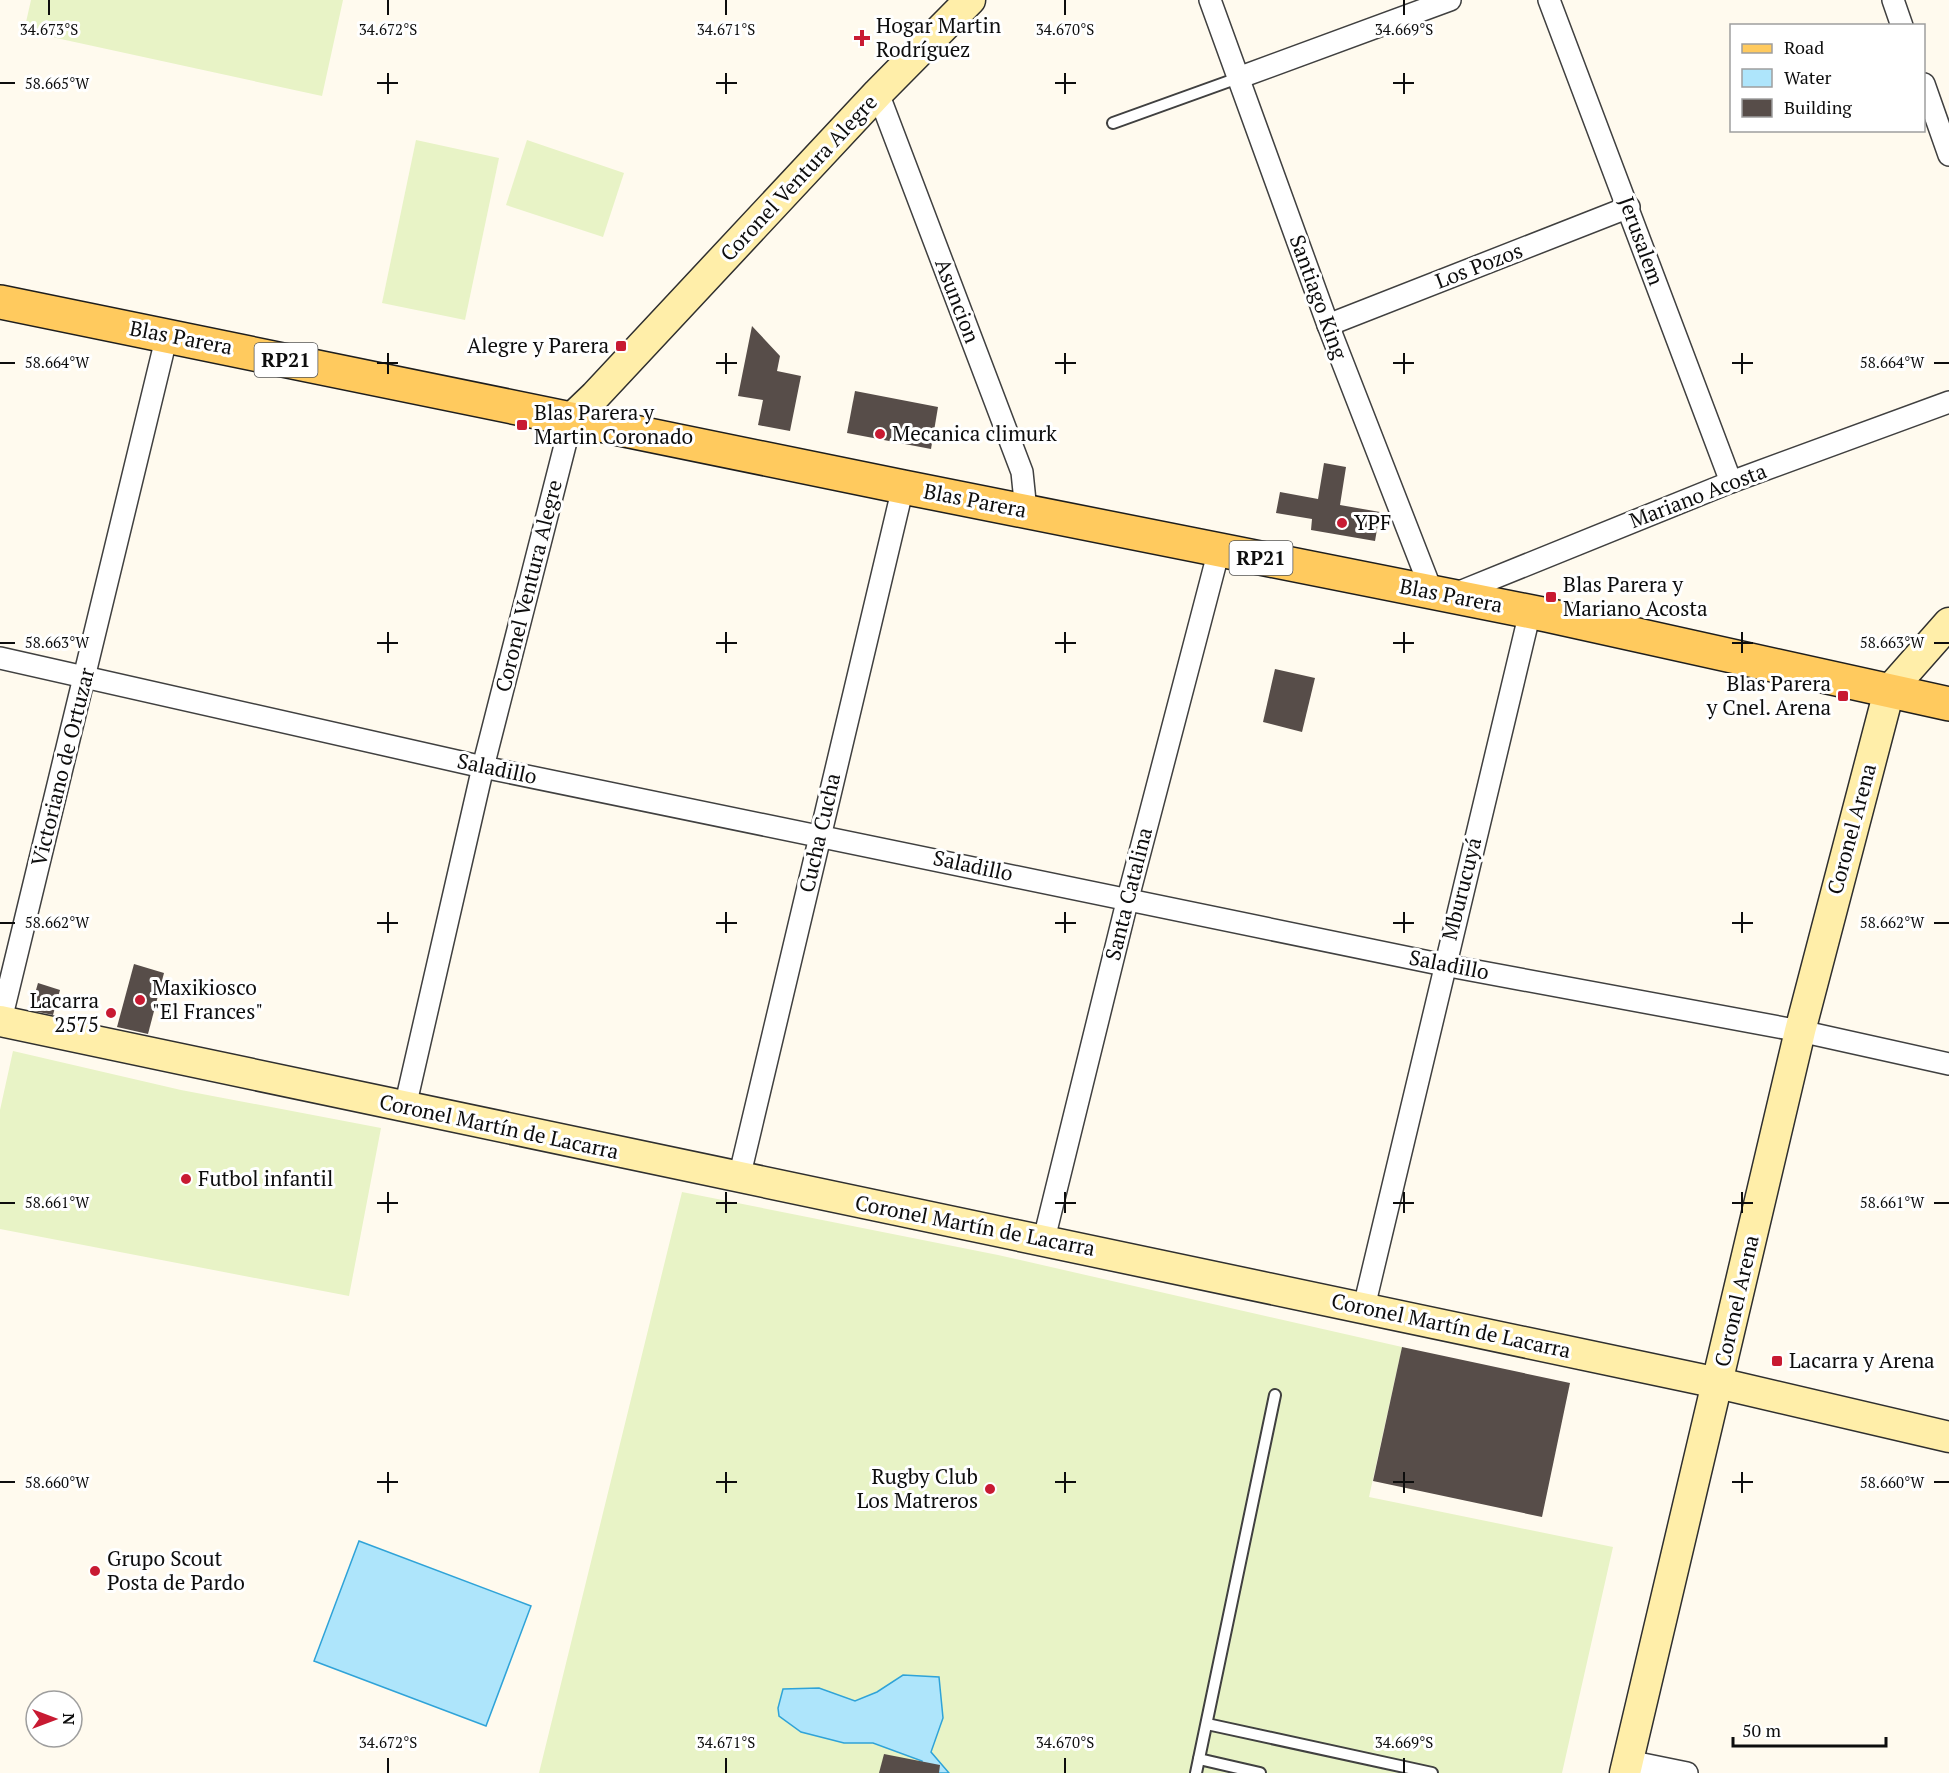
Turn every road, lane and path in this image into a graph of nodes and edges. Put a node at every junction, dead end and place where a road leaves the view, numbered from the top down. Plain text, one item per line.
1 (969, 0) edge
2 (1210, 0) edge
3 (1450, 0) edge
4 (1550, 0) edge
5 (1893, 0) edge
6 (1901, 24) edge
7 (1239, 78) junction
8 (1925, 89) edge
9 (878, 93) junction
10 (1113, 123) dead end
11 (1949, 155) edge
12 (1629, 207) junction
13 (0, 302) edge
14 (1328, 325) junction
15 (167, 336) junction
16 (1949, 402) edge
17 (572, 418) junction
18 (1731, 482) junction
19 (903, 487) junction
20 (1026, 511) junction
21 (1219, 550) junction
22 (1441, 594) junction
23 (1530, 612) junction
24 (1949, 623) edge
25 (0, 658) edge
26 (85, 676) junction
27 (1889, 691) junction
28 (1949, 704) edge
29 (483, 767) junction
30 (820, 834) junction
31 (1128, 898) junction
32 (1444, 965) junction
33 (0, 1022) edge
34 (1800, 1031) junction
35 (1949, 1064) edge
36 (405, 1107) junction
37 (739, 1178) junction
38 (1044, 1239) junction
39 (1364, 1307) junction
40 (1718, 1383) junction
41 (1275, 1395) dead end
42 (1949, 1437) edge
43 (1207, 1724) junction
44 (1199, 1759) junction
45 (1626, 1767) edge
46 (1196, 1773) edge
47 (1260, 1773) edge
48 (1432, 1773) edge
49 (1687, 1773) edge

1 - 9 street, Coronel Ventura Alegre
2 - 7 street, Santiago King
3 - 7 street
4 - 12 street, Jerusalem
5 - 6 street
7 - 10 lane
7 - 14 street, Santiago King
8 - 11 street
9 - 17 street, Coronel Ventura Alegre
9 - 20 street, Asuncion
12 - 14 street, Los Pozos
12 - 18 street, Jerusalem
13 - 15 main road, Blas Parera / RP21
14 - 22 street, Santiago King
15 - 17 main road, Blas Parera / RP21
15 - 26 street, Victoriano de Ortuzar
16 - 18 street, Mariano Acosta
17 - 19 main road, Blas Parera / RP21
17 - 29 street, Coronel Ventura Alegre
18 - 22 street, Mariano Acosta
19 - 20 main road, Blas Parera / RP21
19 - 30 street, Cucha Cucha
20 - 21 main road, Blas Parera / RP21
21 - 22 main road, Blas Parera / RP21
21 - 31 street, Santa Catalina
22 - 23 main road, Blas Parera / RP21
23 - 27 main road, Blas Parera / RP21
23 - 32 street, Mburucuyá
24 - 27 street
25 - 26 street, Saladillo
26 - 29 street, Saladillo
26 - 33 street, Victoriano de Ortuzar
27 - 28 main road, Blas Parera / RP21
27 - 34 street, Coronel Arena
29 - 30 street, Saladillo
29 - 36 street, Coronel Ventura Alegre
30 - 31 street, Saladillo
30 - 37 street, Cucha Cucha
31 - 32 street, Saladillo
31 - 38 street, Santa Catalina
32 - 34 street, Saladillo
32 - 39 street, Mburucuyá
33 - 36 street, Coronel Martín de Lacarra
34 - 35 street, Saladillo
34 - 40 street, Coronel Arena
36 - 37 street, Coronel Martín de Lacarra
37 - 38 street, Coronel Martín de Lacarra
38 - 39 street, Coronel Martín de Lacarra
39 - 40 street, Coronel Martín de Lacarra
40 - 42 street, Coronel Martín de Lacarra
40 - 45 street, Coronel Arena
41 - 43 lane
43 - 44 lane
43 - 48 lane
44 - 46 lane
44 - 47 lane
45 - 49 street

